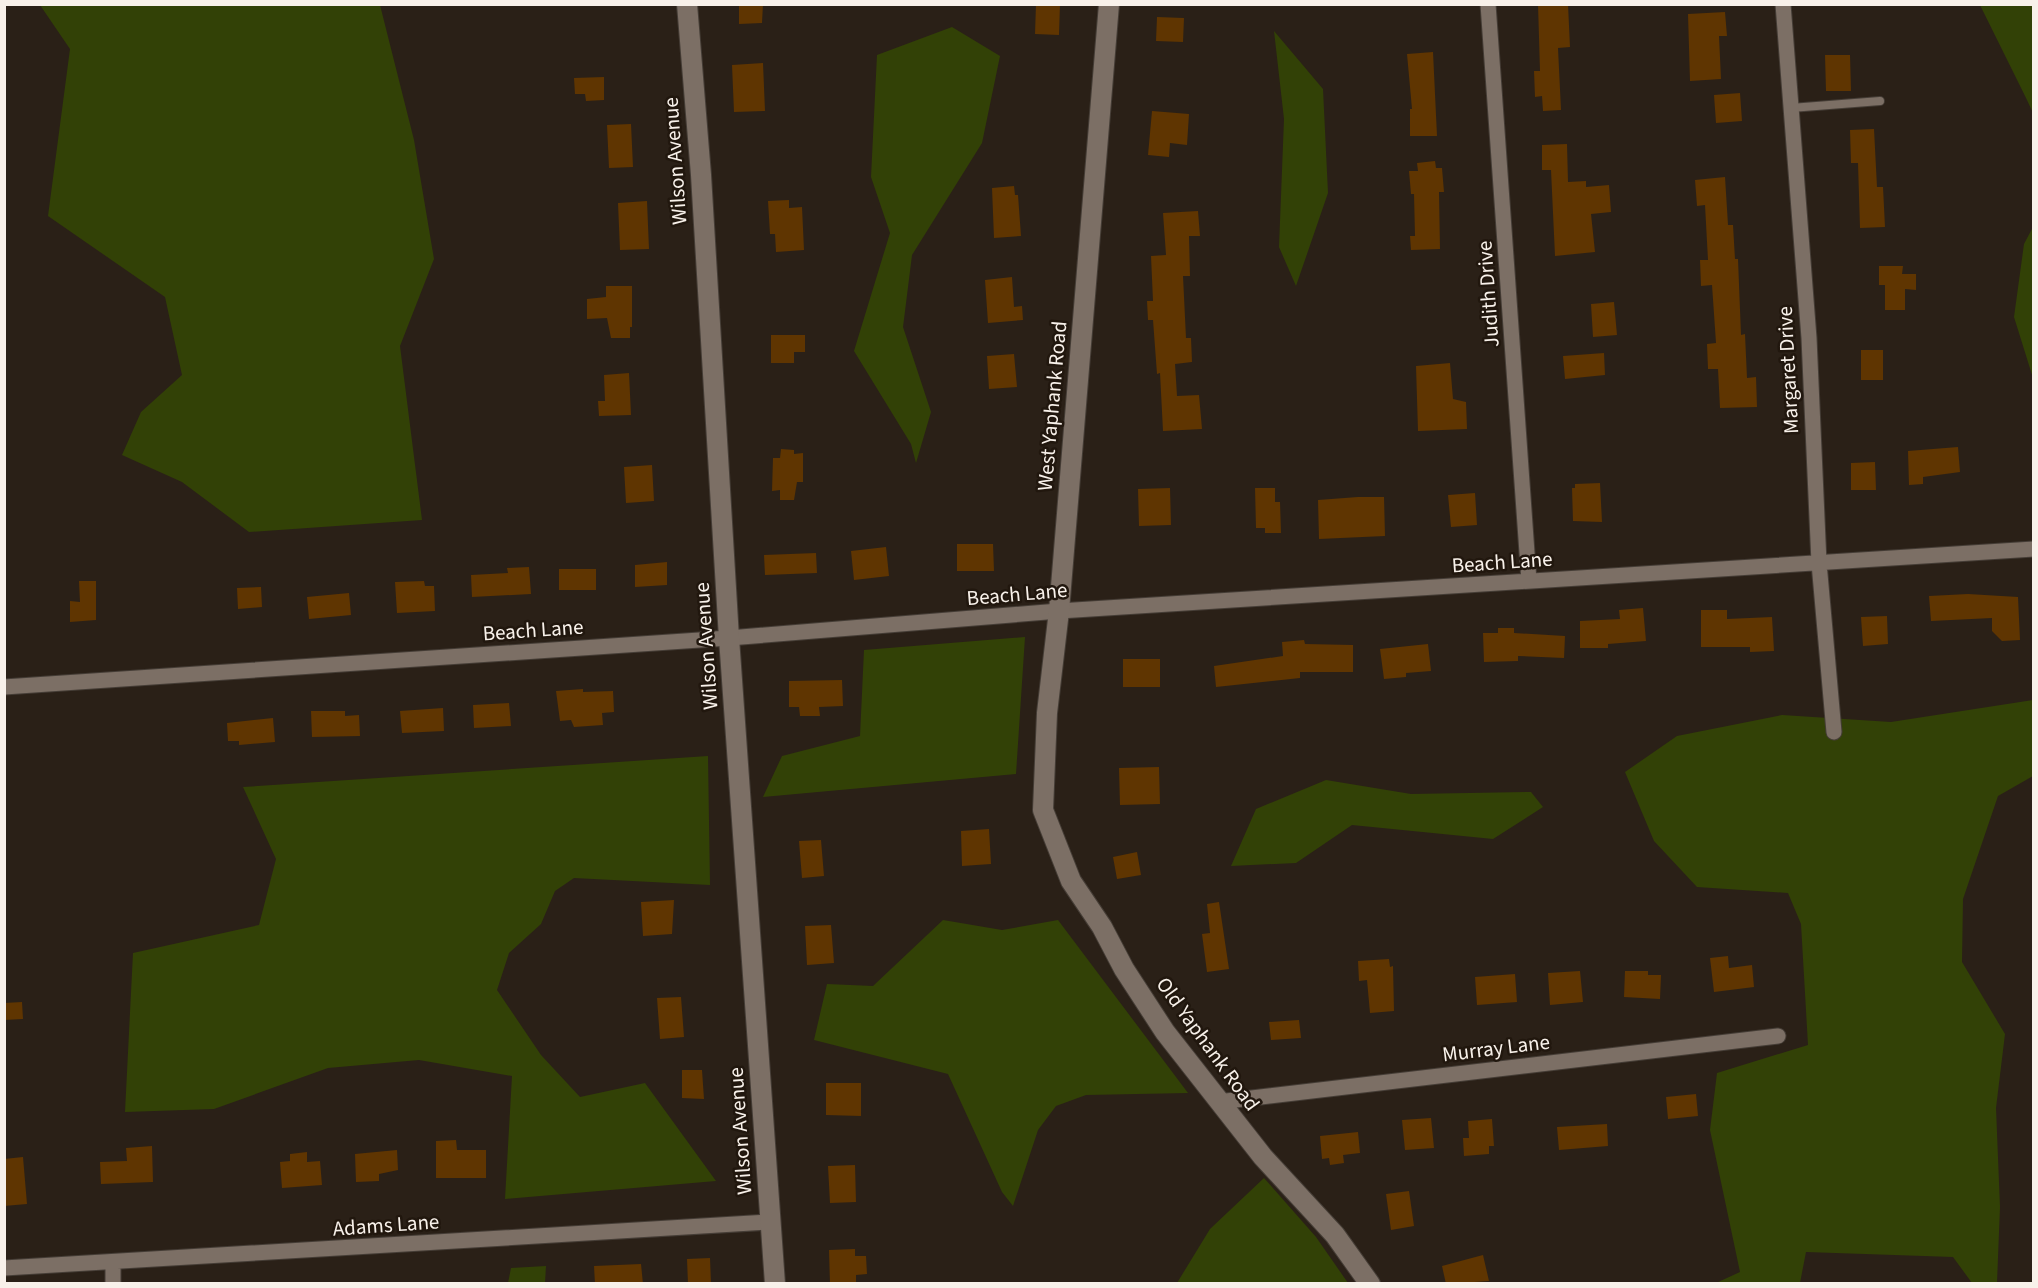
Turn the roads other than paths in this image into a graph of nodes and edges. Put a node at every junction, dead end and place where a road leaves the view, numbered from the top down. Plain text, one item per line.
1 (687, 4) edge
2 (1109, 4) edge
3 (1488, 4) edge
4 (1783, 4) edge
5 (1880, 101) dead end
6 (1791, 108) junction
7 (2034, 549) edge
8 (1819, 563) junction
9 (1529, 581) junction
10 (1059, 611) junction
11 (729, 638) junction
12 (4, 687) edge
13 (1834, 732) dead end
14 (1043, 810) joint
15 (1778, 1036) dead end
16 (1218, 1102) junction
17 (770, 1221) junction
18 (113, 1263) junction
19 (4, 1268) edge
20 (114, 1284) edge
21 (775, 1284) edge
22 (1370, 1284) edge

1 - 11 street, Wilson Avenue
2 - 10 street, West Yaphank Road
3 - 9 street, Judith Drive
4 - 6 street, Margaret Drive
5 - 6 lane
6 - 8 street, Margaret Drive
7 - 8 street, Beach Lane
8 - 9 street, Beach Lane
8 - 13 street, Margaret Drive
9 - 10 street, Beach Lane
10 - 11 street, Beach Lane
10 - 14 street, West Yaphank Road
11 - 12 street, Beach Lane
11 - 17 street, Wilson Avenue
14 - 16 street, Old Yaphank Road
15 - 16 street, Murray Lane
16 - 22 street, Old Yaphank Road
17 - 18 street, Adams Lane
17 - 21 street, Wilson Avenue
18 - 19 street, Adams Lane
18 - 20 street

